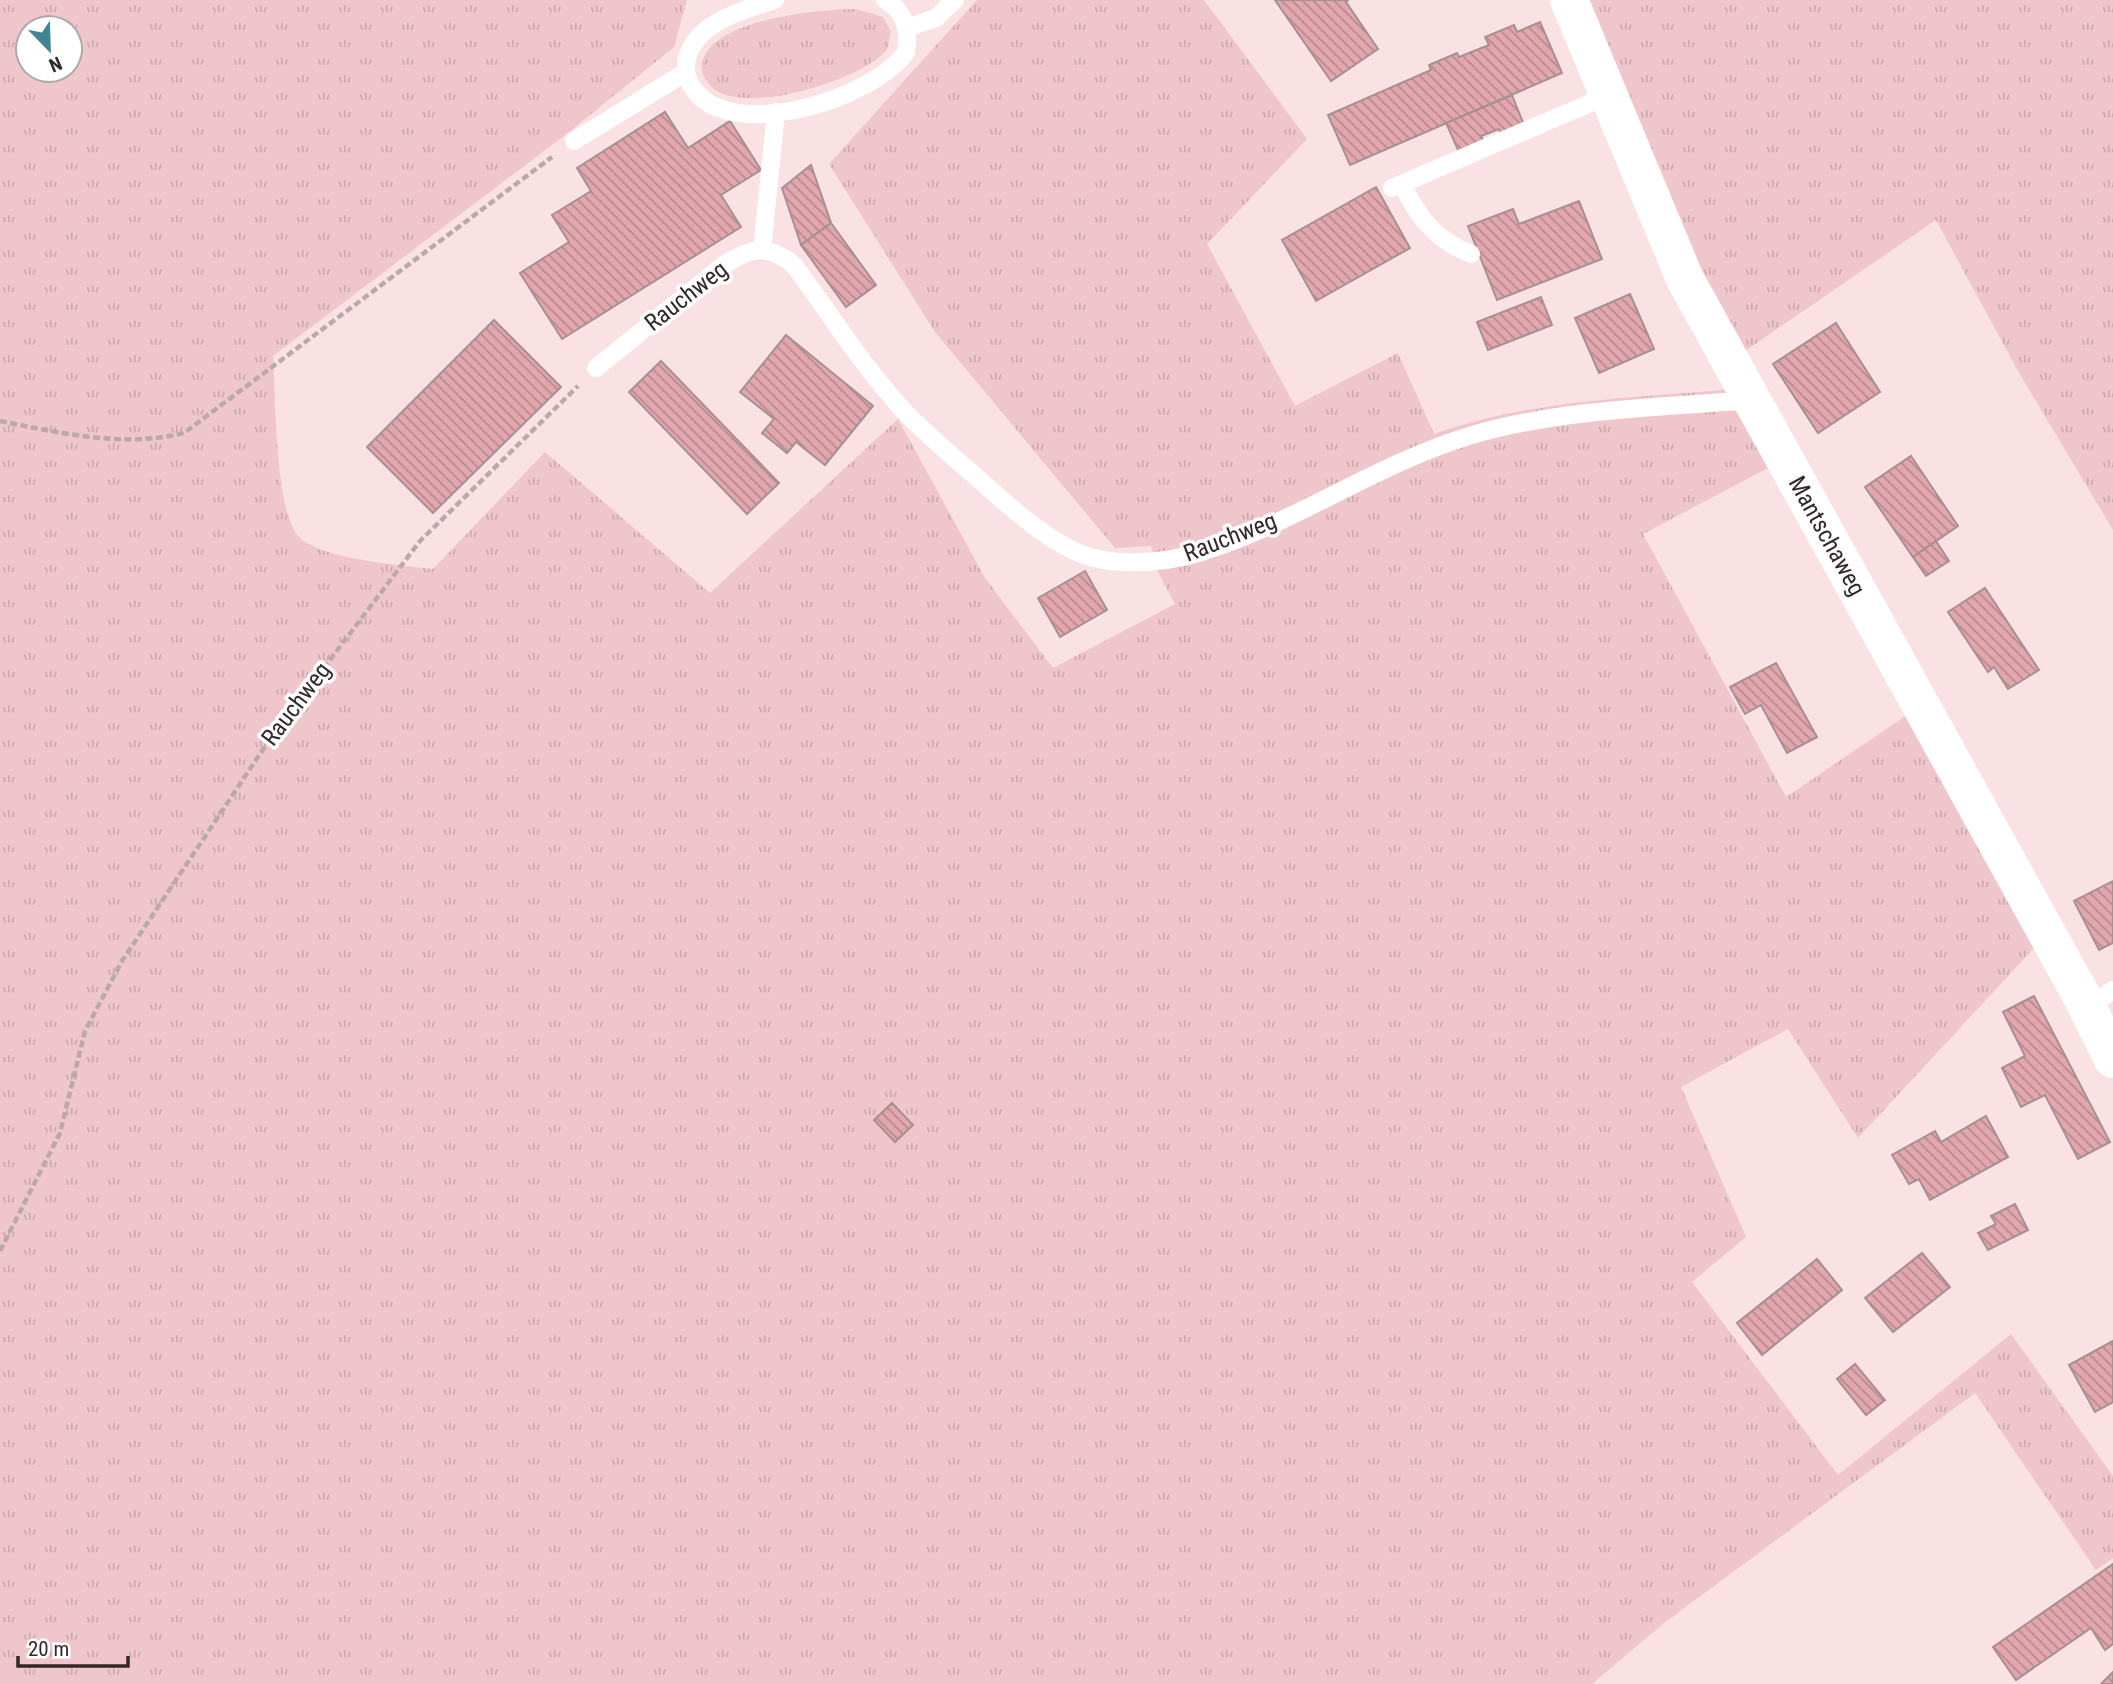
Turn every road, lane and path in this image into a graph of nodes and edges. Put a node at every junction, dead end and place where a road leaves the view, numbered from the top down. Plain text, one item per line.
1 (775, 0) edge
2 (885, 0) edge
3 (955, 0) edge
4 (1569, 0) edge
5 (907, 29) junction
6 (685, 72) junction
7 (1609, 95) junction
8 (776, 112) junction
9 (574, 141) joint
10 (762, 250) junction
11 (1471, 254) dead end
12 (596, 368) joint
13 (1750, 400) junction
14 (0, 421) edge
15 (2100, 999) edge
16 (2113, 1059) edge
17 (0, 1251) edge

1 - 6 lane
2 - 5 lane
3 - 5 lane
4 - 7 street, Mantschaweg
5 - 8 lane
6 - 8 lane
6 - 9 lane
7 - 11 lane
7 - 13 street, Mantschaweg
8 - 10 lane
9 - 14 path
10 - 12 lane, Rauchweg
10 - 13 lane, Rauchweg
12 - 17 path, Rauchweg
13 - 15 street, Mantschaweg
15 - 16 street, Mantschaweg

